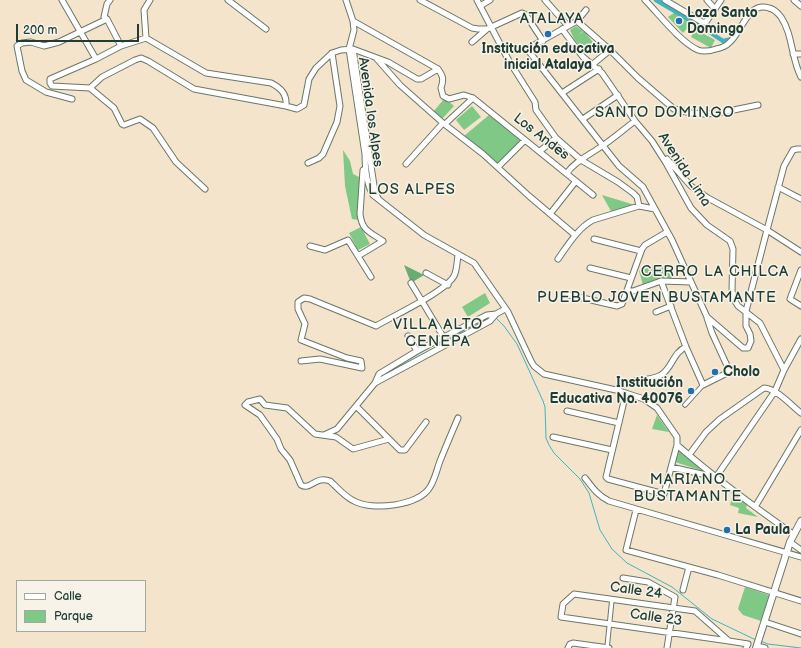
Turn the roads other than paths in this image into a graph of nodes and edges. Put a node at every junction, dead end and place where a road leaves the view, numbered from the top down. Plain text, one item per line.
1 (62, 0) edge
2 (110, 0) edge
3 (150, 0) edge
4 (228, 0) edge
5 (346, 0) edge
6 (476, 0) edge
7 (490, 0) edge
8 (546, 0) edge
9 (646, 0) edge
10 (665, 0) edge
11 (707, 0) edge
12 (721, 0) edge
13 (794, 0) edge
14 (424, 1) edge
15 (480, 6) junction
16 (801, 6) edge
17 (715, 9) junction
18 (586, 10) dead end
19 (107, 19) junction
20 (353, 21) junction
21 (577, 21) junction
22 (568, 26) junction
23 (489, 28) junction
24 (266, 29) dead end
25 (562, 29) junction
26 (80, 32) junction
27 (146, 38) junction
28 (542, 41) junction
29 (472, 42) dead end
30 (121, 46) junction
31 (351, 49) junction
32 (610, 50) junction
33 (332, 53) junction
34 (793, 54) junction
35 (801, 54) edge
36 (377, 58) junction
37 (96, 59) junction
38 (593, 64) junction
39 (438, 69) junction
40 (599, 69) junction
41 (801, 77) edge
42 (52, 86) junction
43 (90, 88) junction
44 (40, 89) junction
45 (562, 92) junction
46 (618, 95) junction
47 (473, 98) junction
48 (72, 99) dead end
49 (758, 105) dead end
50 (286, 106) junction
51 (583, 119) junction
52 (635, 121) junction
53 (444, 124) junction
54 (556, 138) junction
55 (525, 140) junction
56 (652, 141) junction
57 (603, 145) junction
58 (801, 149) edge
59 (540, 151) junction
60 (581, 160) junction
61 (308, 163) dead end
62 (406, 164) dead end
63 (498, 167) junction
64 (365, 169) junction
65 (567, 173) junction
66 (576, 181) junction
67 (778, 187) junction
68 (205, 189) dead end
69 (593, 195) dead end
70 (378, 199) junction
71 (801, 199) edge
72 (639, 206) junction
73 (655, 210) junction
74 (550, 214) junction
75 (767, 230) junction
76 (667, 232) junction
77 (575, 235) junction
78 (594, 239) dead end
79 (310, 246) dead end
80 (641, 251) junction
81 (801, 252) edge
82 (458, 255) junction
83 (358, 256) junction
84 (558, 259) dead end
85 (590, 268) dead end
86 (801, 270) edge
87 (426, 273) dead end
88 (371, 277) dead end
89 (631, 278) junction
90 (661, 281) junction
91 (691, 282) junction
92 (411, 283) dead end
93 (448, 284) junction
94 (627, 290) junction
95 (565, 294) dead end
96 (422, 301) junction
97 (671, 306) junction
98 (801, 306) edge
99 (505, 309) junction
100 (746, 311) junction
101 (656, 312) dead end
102 (494, 317) junction
103 (707, 317) junction
104 (408, 336) dead end
105 (444, 338) junction
106 (801, 339) edge
107 (686, 347) junction
108 (417, 351) junction
109 (301, 361) dead end
110 (784, 370) junction
111 (375, 383) junction
112 (703, 385) junction
113 (616, 390) junction
114 (775, 391) junction
115 (626, 393) junction
116 (685, 405) dead end
117 (356, 406) junction
118 (567, 411) dead end
119 (801, 413) edge
120 (458, 418) dead end
121 (426, 422) dead end
122 (619, 423) junction
123 (801, 430) edge
124 (323, 436) junction
125 (553, 437) dead end
126 (389, 439) junction
127 (677, 445) junction
128 (612, 450) junction
129 (689, 455) junction
130 (671, 467) junction
131 (584, 478) dead end
132 (716, 478) junction
133 (755, 507) junction
134 (636, 510) junction
135 (801, 521) edge
136 (793, 534) junction
137 (790, 542) junction
138 (801, 550) edge
139 (787, 553) junction
140 (801, 557) edge
141 (689, 567) junction
142 (623, 578) dead end
143 (683, 590) dead end
144 (774, 593) junction
145 (612, 599) junction
146 (801, 601) edge
147 (673, 608) junction
148 (561, 617) joint
149 (765, 622) junction
150 (610, 624) junction
151 (670, 632) junction
152 (801, 634) edge
153 (729, 641) junction
154 (758, 644) edge
155 (570, 646) edge
156 (747, 646) edge
157 (608, 648) edge
158 (667, 648) edge
159 (765, 648) edge

1 - 26 street
2 - 19 street
3 - 27 street
4 - 24 street
5 - 20 street
6 - 15 street
7 - 15 street
8 - 22 street
9 - 34 street
10 - 17 street
11 - 17 street
12 - 17 street
13 - 16 street
14 - 23 street
15 - 23 street
18 - 21 street
19 - 26 street
19 - 30 street
20 - 31 street
20 - 39 street
21 - 22 street
21 - 32 street
22 - 25 street
23 - 28 street
23 - 29 street
23 - 54 street
25 - 28 street
25 - 38 street, Avenida Lima
26 - 37 street
26 - 44 street
27 - 30 street
27 - 50 street
28 - 45 street
30 - 37 street
31 - 33 street
31 - 36 street
31 - 64 street, Avenida los Alpes
31 - 70 street, Avenida los Alpes
32 - 38 street
32 - 49 street
33 - 50 street
33 - 61 street
34 - 35 street
34 - 41 street
36 - 39 street
36 - 53 street
37 - 42 street
38 - 40 street, Avenida Lima
39 - 47 street
40 - 45 street
40 - 46 street, Avenida Lima
42 - 43 street
42 - 44 street
43 - 50 street
43 - 68 street
44 - 48 street
45 - 51 street
46 - 51 street
46 - 52 street, Avenida Lima
47 - 53 street
47 - 55 street, Los Andes
51 - 57 street
52 - 56 street, Avenida Lima
52 - 57 street
53 - 62 street
53 - 63 street
54 - 59 street
54 - 60 street
55 - 59 street, Los Andes
55 - 63 street
56 - 75 street
56 - 100 street, Avenida Lima
57 - 60 street
57 - 73 street
58 - 67 street
59 - 65 street, Los Andes
60 - 65 street
60 - 72 street
63 - 74 street
64 - 70 street, Avenida los Alpes
64 - 83 street
65 - 66 street, Los Andes
66 - 69 street, Los Andes
66 - 74 street
67 - 71 street
67 - 75 street
70 - 82 street, Avenida los Alpes
72 - 73 street
72 - 77 street
73 - 76 street
74 - 77 street
75 - 81 street
75 - 100 street
76 - 80 street
76 - 91 street
77 - 84 street
78 - 80 street
79 - 83 street
80 - 89 street
82 - 93 street
82 - 99 street, Avenida los Alpes
83 - 88 street
85 - 89 street
86 - 98 street
87 - 93 street
89 - 94 street
90 - 91 street
90 - 94 street
90 - 97 street
91 - 103 street
92 - 96 street
93 - 96 street
94 - 95 street
96 - 105 street
96 - 109 street
97 - 101 street
97 - 107 street
99 - 102 street
99 - 113 street, Avenida los Alpes
100 - 103 street
100 - 110 street, Avenida Lima
102 - 105 street
102 - 111 street
103 - 112 street
104 - 108 street
105 - 108 street
106 - 110 street
107 - 112 street
107 - 113 street
108 - 111 street
110 - 114 street
111 - 117 street
112 - 116 street
113 - 115 street, Avenida los Alpes
114 - 119 street
114 - 129 street
114 - 132 street
115 - 122 street
115 - 127 street, Avenida los Alpes
117 - 124 street
117 - 126 street
118 - 122 street
120 - 124 street
121 - 126 street
122 - 128 street
123 - 133 street
124 - 126 street
125 - 128 street
127 - 129 street
127 - 130 street
128 - 130 street
129 - 132 street
130 - 132 street
131 - 134 street
132 - 133 street
133 - 136 street
134 - 139 street
134 - 141 street
135 - 136 street
136 - 137 street
137 - 138 street
137 - 139 street
139 - 140 street
139 - 144 street
141 - 143 street
141 - 144 street
142 - 147 street
144 - 146 street
144 - 149 street
145 - 147 street, Calle 24
145 - 148 street, Calle 24
145 - 150 street
147 - 151 street
147 - 153 street, Calle 24
148 - 150 street, Calle 23
149 - 152 street
149 - 154 street
150 - 151 street, Calle 23
150 - 157 street
151 - 153 street, Calle 23
151 - 158 street
153 - 156 street, Calle 23
154 - 159 street
155 - 157 street

